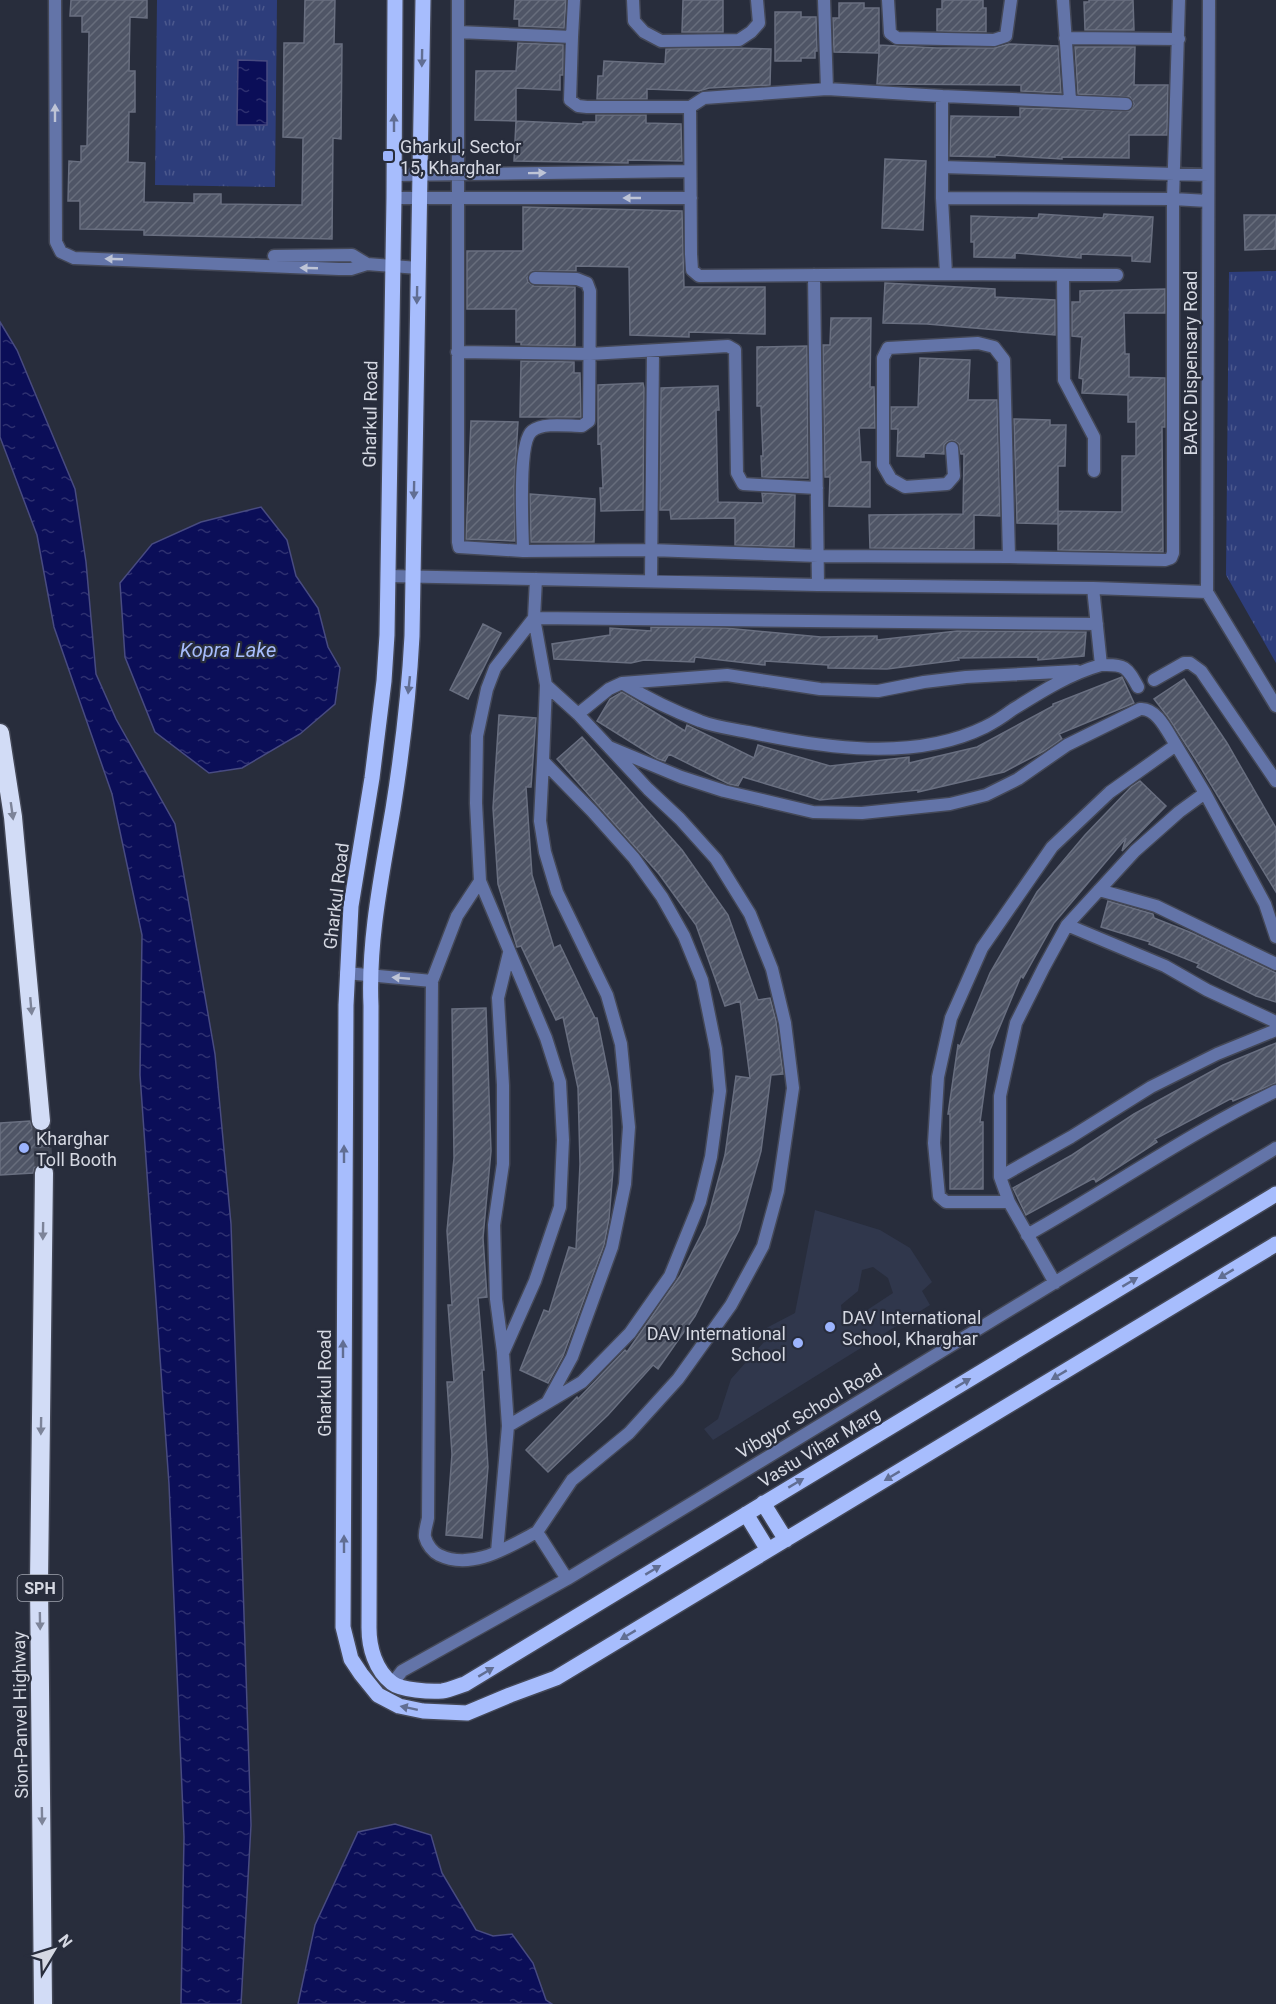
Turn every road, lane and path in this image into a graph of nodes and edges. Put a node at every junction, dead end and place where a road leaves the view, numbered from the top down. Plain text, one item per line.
1 (55, 0) edge
2 (395, 0) edge
3 (423, 0) edge
4 (458, 0) edge
5 (574, 0) edge
6 (633, 0) edge
7 (757, 0) edge
8 (824, 0) edge
9 (888, 0) edge
10 (1011, 0) edge
11 (1063, 0) edge
12 (1179, 0) edge
13 (1209, 0) edge
14 (458, 32) junction
15 (572, 38) junction
16 (1065, 38) junction
17 (1179, 39) junction
18 (826, 89) junction
19 (942, 96) junction
20 (1070, 100) junction
21 (1126, 104) dead end
22 (690, 107) junction
23 (942, 167) junction
24 (690, 171) junction
25 (458, 174) junction
26 (394, 175) junction
27 (420, 175) junction
28 (1175, 175) junction
29 (1208, 175) junction
30 (394, 198) junction
31 (691, 198) junction
32 (942, 198) junction
33 (420, 199) junction
34 (457, 199) junction
35 (1173, 199) junction
36 (1208, 201) junction
37 (339, 255) junction
38 (274, 256) dead end
39 (367, 264) junction
40 (392, 266) junction
41 (418, 268) junction
42 (339, 269) junction
43 (946, 274) junction
44 (814, 275) junction
45 (1063, 275) junction
46 (1117, 275) dead end
47 (535, 278) dead end
48 (652, 351) junction
49 (457, 352) junction
50 (590, 354) junction
51 (952, 448) dead end
52 (1094, 471) dead end
53 (817, 488) junction
54 (650, 550) junction
55 (524, 551) junction
56 (818, 556) junction
57 (1009, 557) junction
58 (387, 576) junction
59 (413, 577) junction
60 (536, 579) junction
61 (651, 581) junction
62 (818, 585) junction
63 (1093, 588) junction
64 (1207, 592) junction
65 (534, 618) junction
66 (1097, 624) junction
67 (1101, 665) junction
68 (1080, 671) junction
69 (1154, 680) dead end
70 (622, 683) junction
71 (546, 685) junction
72 (1138, 687) dead end
73 (1276, 706) edge
74 (578, 714) junction
75 (0, 733) edge
76 (1176, 745) junction
77 (609, 747) junction
78 (543, 761) junction
79 (1276, 781) edge
80 (1205, 793) junction
81 (480, 881) junction
82 (1099, 890) junction
83 (1067, 925) junction
84 (1276, 937) edge
85 (509, 953) junction
86 (1276, 964) edge
87 (346, 973) junction
88 (370, 975) junction
89 (432, 981) junction
90 (1276, 1022) edge
91 (1276, 1030) edge
92 (1276, 1091) edge
93 (41, 1120) tunnel mouth
94 (1276, 1148) edge
95 (44, 1173) tunnel mouth
96 (1000, 1177) junction
97 (1276, 1194) edge
98 (1009, 1202) junction
99 (1027, 1235) junction
100 (1276, 1244) edge
101 (1055, 1283) junction
102 (503, 1353) junction
103 (548, 1402) junction
104 (508, 1426) junction
105 (763, 1503) junction
106 (746, 1514) junction
107 (537, 1532) junction
108 (786, 1540) junction
109 (768, 1550) junction
110 (497, 1552) junction
111 (567, 1579) junction
112 (392, 1684) junction
113 (43, 2004) edge

42 -> 1 street
26 -> 2 main road, Gharkul Road
3 -> 27 main road
4 - 14 street
5 - 15 street
6 - 7 street
8 - 18 street
9 - 10 street
11 - 16 street
12 - 17 street
13 - 29 street, BARC Dispensary Road
14 - 15 street
14 - 25 street
15 - 22 street
16 - 17 street
16 - 20 street
17 - 28 street
18 - 19 street
18 - 22 street
19 - 20 street
19 - 23 street
20 - 21 street
22 - 24 street
23 - 28 street
23 - 32 street
25 -> 24 street
24 - 31 street
25 - 27 street
25 - 34 street
26 - 27 street
26 - 30 main road, Gharkul Road
27 - 33 main road
28 - 29 street
28 - 35 street
29 - 36 street, BARC Dispensary Road
30 - 33 street
30 - 40 main road, Gharkul Road
31 -> 34 street
31 - 44 street
32 - 35 street
32 - 43 street
33 - 34 street
33 - 41 main road
34 - 49 street
35 - 36 street
35 - 57 street
36 - 64 street, BARC Dispensary Road
37 - 38 street
37 - 39 street
37 - 42 street
39 - 40 street
39 - 42 street
40 - 41 street
40 - 58 main road, Gharkul Road
41 -> 59 main road
43 - 44 street
43 - 45 street
44 - 53 street
45 - 46 street
45 - 52 street
47 - 50 street
48 - 50 street
48 - 53 street
48 - 54 street
49 - 50 street
49 - 55 street
50 - 55 street
51 - 57 street
53 - 56 street
54 - 55 street
54 - 56 street
54 - 61 street
56 - 57 street
56 - 62 street
58 - 59 street
58 - 87 main road, Gharkul Road
59 - 60 street
59 -> 88 main road
60 - 61 street
60 - 65 street
61 - 62 street
62 - 63 street
63 - 64 street
63 - 66 street
64 - 73 street
65 - 66 street
65 - 71 street
65 - 81 street
66 - 67 street
67 - 68 street
67 - 72 street
68 - 70 street
68 - 70 street
69 - 79 street
70 - 74 street
71 - 74 street
71 - 78 street
74 - 77 street
75 -> 93 highway
76 - 77 street
76 - 80 street
76 - 98 street
77 - 107 street
78 - 103 street
78 - 103 street
80 - 82 street
80 - 84 street
81 - 85 street
81 - 89 street
82 - 83 street
82 - 86 street
83 - 90 street
83 - 96 street
85 - 102 street
85 - 102 street
87 - 88 street
109 -> 87 main road, Gharkul Road
89 -> 88 street
88 - 112 main road
89 - 110 street
91 - 96 street
92 - 99 street
94 - 101 street, Vibgyor School Road
95 -> 113 highway, Sion-Panvel Highway / SPH
96 - 98 street
105 -> 97 main road, Vastu Vihar Marg
98 - 99 street
99 - 101 street
100 -> 108 main road
101 - 111 street, Vibgyor School Road
102 - 104 street
103 - 104 street
104 - 110 street
105 - 106 main road, Vastu Vihar Marg
105 - 108 main road
106 - 109 main road
112 -> 106 main road, Vastu Vihar Marg
107 - 110 street
107 - 111 street
108 - 109 main road
111 - 112 street, Vibgyor School Road

